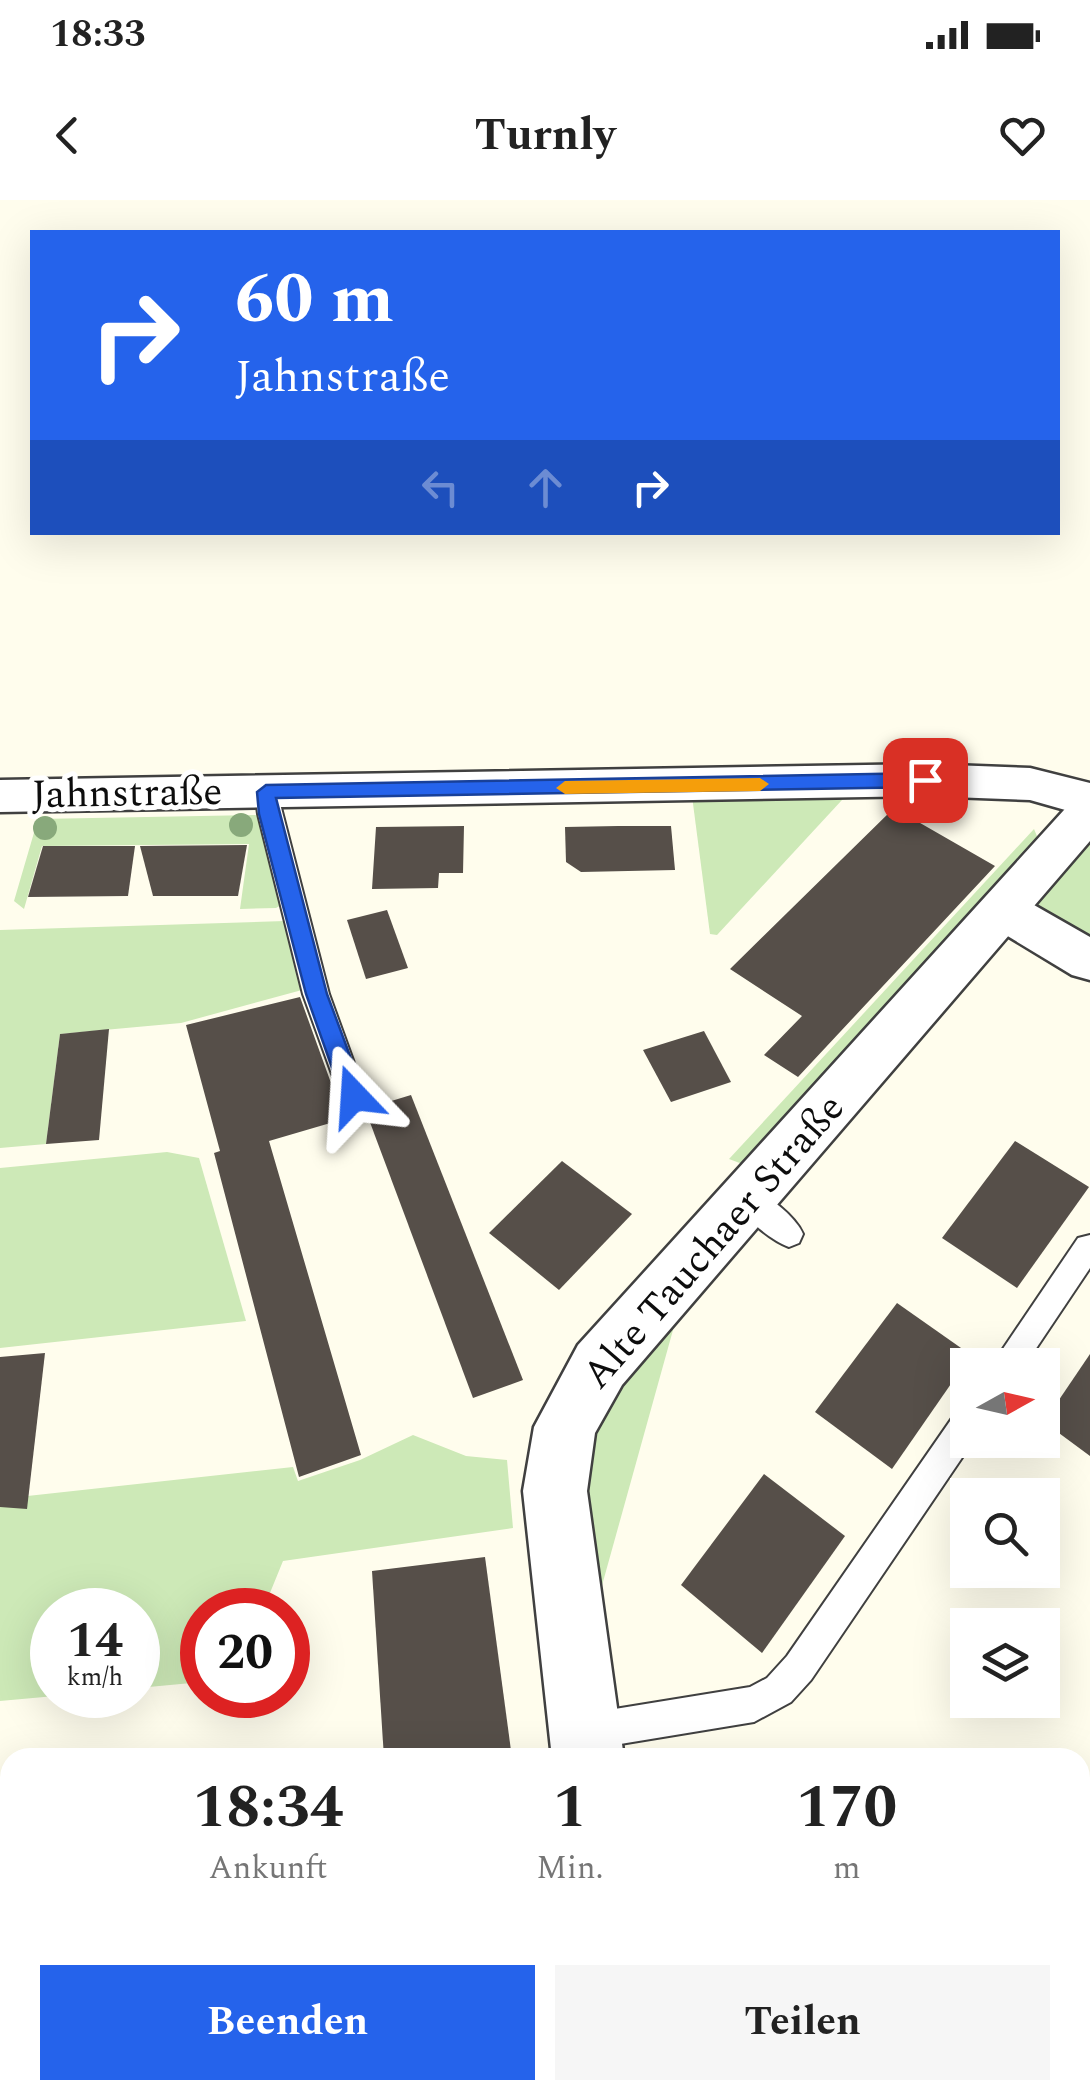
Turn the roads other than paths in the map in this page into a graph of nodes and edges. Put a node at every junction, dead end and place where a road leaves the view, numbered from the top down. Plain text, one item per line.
1 (266, 792) junction
2 (0, 796) edge
3 (1090, 801) edge
4 (1090, 811) edge
5 (1003, 910) junction
6 (1090, 960) edge
7 (354, 1096) dead end
8 (1088, 1246) edge
9 (1018, 1348) edge
10 (950, 1448) edge
11 (585, 1745) edge

1 - 2 street, Jahnstraße
1 - 3 street, Jahnstraße
1 - 7 lane
4 - 5 street, Alte Tauchaer Straße
5 - 6 street
5 - 11 street, Alte Tauchaer Straße
8 - 9 lane
10 - 11 lane

